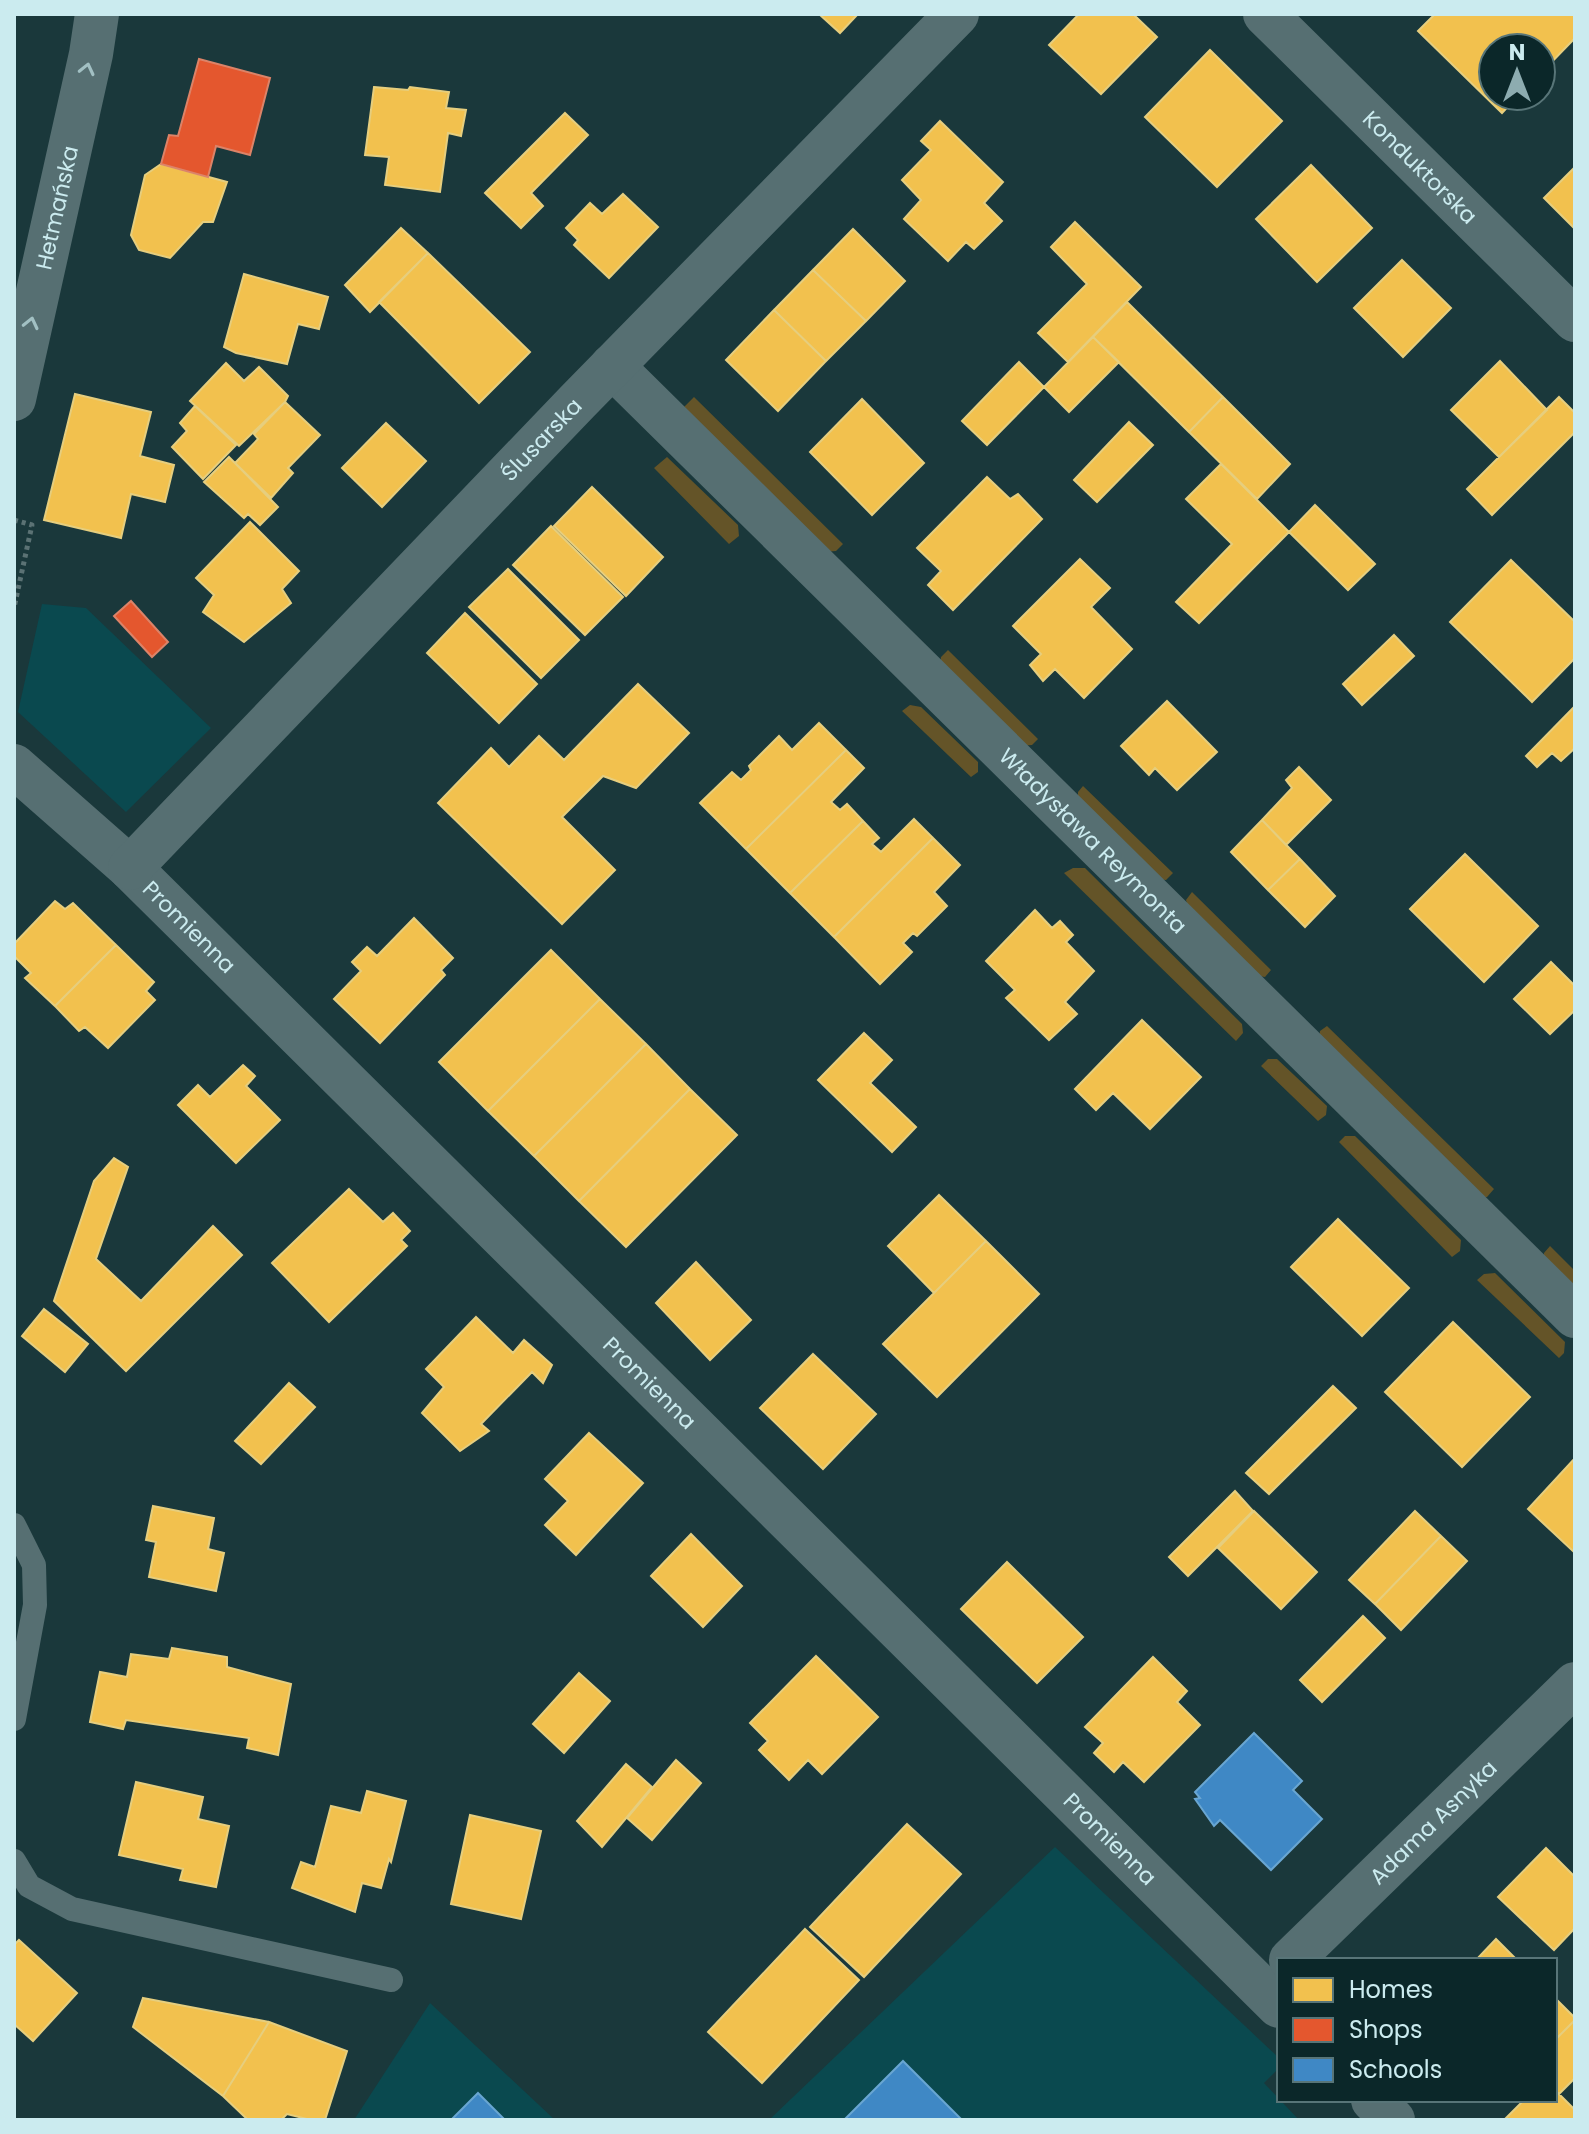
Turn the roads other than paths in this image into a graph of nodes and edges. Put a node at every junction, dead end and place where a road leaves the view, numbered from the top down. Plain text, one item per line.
1 (97, 14) edge
2 (957, 14) edge
3 (1265, 14) edge
4 (1575, 320) edge
5 (612, 366) junction
6 (14, 399) edge
7 (14, 766) edge
8 (130, 868) junction
9 (1575, 1316) edge
10 (14, 1525) edge
11 (1575, 1684) edge
12 (14, 1719) edge
13 (14, 1861) edge
14 (1302, 1958) edge
15 (391, 1980) dead end
16 (1277, 1981) edge
17 (1375, 2102) edge
18 (1393, 2120) edge

6 -> 1 street, Hetmańska
2 - 5 street, Ślusarska
3 - 4 street, Konduktorska
5 - 8 street, Ślusarska
5 - 9 street, Władysława Reymonta
7 - 8 street, Promienna
8 - 16 street, Promienna
10 - 12 lane
11 - 14 street, Adama Asnyka
13 - 15 lane
17 - 18 street

